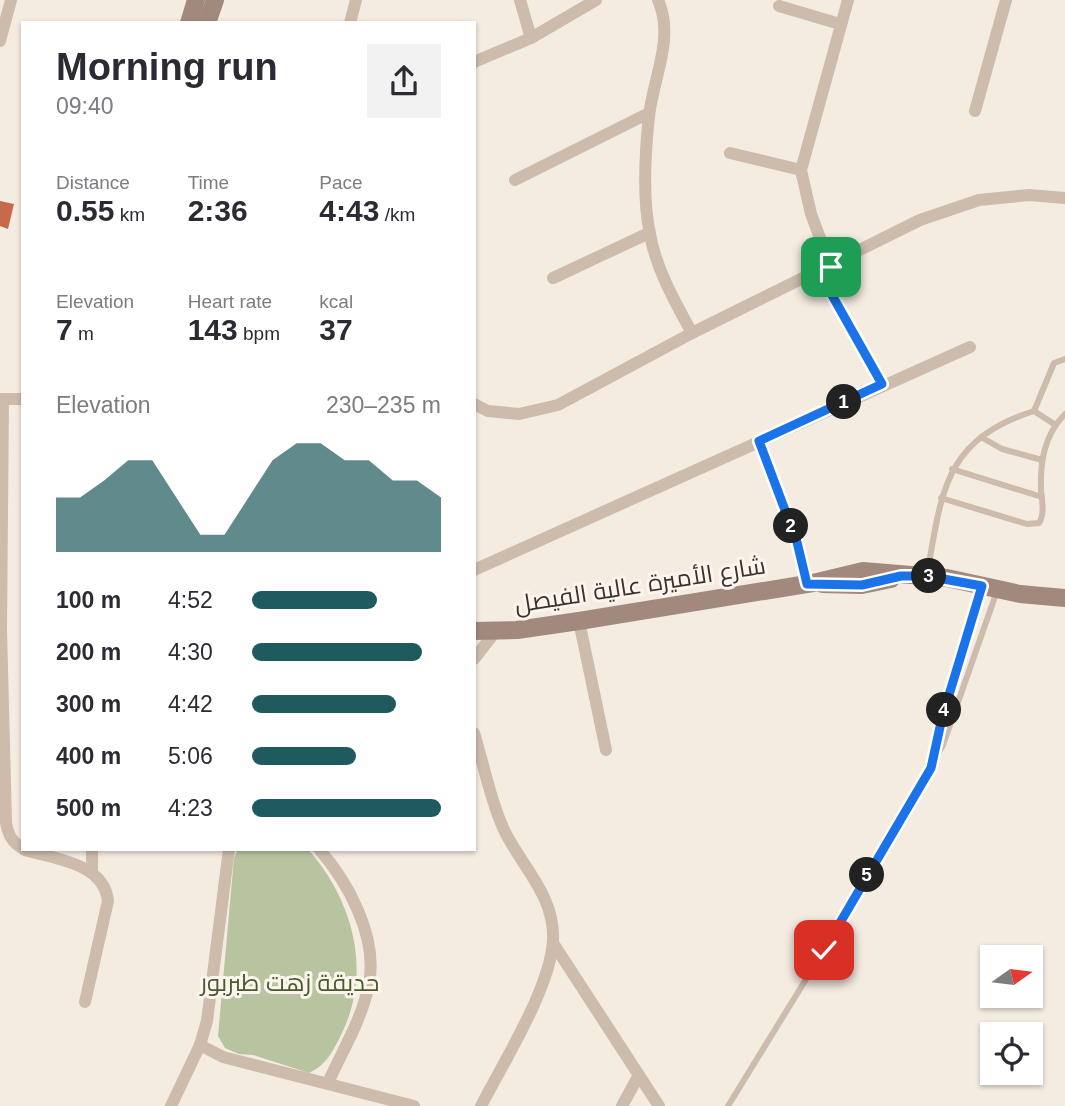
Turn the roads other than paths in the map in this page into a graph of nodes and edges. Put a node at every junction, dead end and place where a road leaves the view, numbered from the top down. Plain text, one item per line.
1 (11, 0) edge
2 (196, 0) edge
3 (215, 0) edge
4 (356, 0) edge
5 (520, 0) edge
6 (596, 0) edge
7 (658, 0) edge
8 (848, 0) edge
9 (1006, 0) edge
10 (779, 6) dead end
11 (190, 21) edge
12 (208, 21) edge
13 (351, 21) edge
14 (840, 24) junction
15 (531, 38) junction
16 (0, 41) edge
17 (476, 61) edge
18 (975, 111) dead end
19 (649, 113) junction
20 (730, 153) dead end
21 (801, 170) junction
22 (515, 180) dead end
23 (1065, 197) edge
24 (649, 233) junction
25 (825, 269) junction
26 (553, 278) dead end
27 (692, 333) junction
28 (970, 347) dead end
29 (1065, 359) edge
30 (882, 384) junction
31 (2, 399) edge
32 (21, 399) edge
33 (476, 405) edge
34 (1034, 411) junction
35 (1065, 414) edge
36 (1055, 424) junction
37 (981, 437) junction
38 (759, 441) junction
39 (1042, 460) junction
40 (952, 469) junction
41 (1042, 497) junction
42 (941, 498) junction
43 (476, 569) edge
44 (927, 576) junction
45 (810, 584) junction
46 (990, 588) junction
47 (1065, 598) edge
48 (579, 621) junction
49 (476, 631) edge
50 (496, 631) junction
51 (476, 656) edge
52 (476, 739) edge
53 (606, 750) dead end
54 (931, 768) junction
55 (21, 847) edge
56 (28, 851) edge
57 (92, 851) edge
58 (229, 851) edge
59 (321, 851) edge
60 (92, 871) junction
61 (553, 943) junction
62 (85, 1002) dead end
63 (200, 1045) junction
64 (639, 1076) junction
65 (328, 1083) junction
66 (171, 1106) edge
67 (414, 1106) edge
68 (481, 1106) edge
69 (622, 1106) edge
70 (659, 1106) edge
71 (728, 1106) edge

1 - 16 street
2 - 11 street
3 - 12 street
4 - 13 street
5 - 15 street
6 - 15 street
7 - 19 street
8 - 14 street
9 - 18 street
10 - 14 street
14 - 21 street
15 - 17 street
19 - 22 street
19 - 24 street
20 - 21 street
21 - 25 street
23 - 25 street
24 - 26 street
24 - 27 street
25 - 27 street
25 - 30 lane
27 - 33 street
28 - 30 street
29 - 34 lane
30 - 38 street
31 - 32 street
31 - 55 street
34 - 36 lane
34 - 37 lane
35 - 36 lane
36 - 39 lane
37 - 39 lane
37 - 40 lane
38 - 43 street
38 - 45 street
39 - 41 lane
40 - 41 lane
40 - 42 lane
41 - 42 lane
42 - 44 lane
44 - 45 street, شارع الأميرة عالية الفيصل
44 - 46 street, شارع الأميرة عالية الفيصل
45 - 48 street, شارع الأميرة عالية الفيصل
46 - 47 street, شارع الأميرة عالية الفيصل
46 - 54 lane
46 - 54 lane
48 - 50 street, شارع الأميرة عالية الفيصل
48 - 53 street
49 - 50 street, شارع الأميرة عالية الفيصل
50 - 51 street
52 - 61 street
54 - 71 lane
56 - 60 street
57 - 60 street
58 - 63 street
59 - 65 street
60 - 62 street
61 - 64 street
61 - 68 street
63 - 65 street
63 - 66 street
64 - 69 street
64 - 70 street
65 - 67 street

